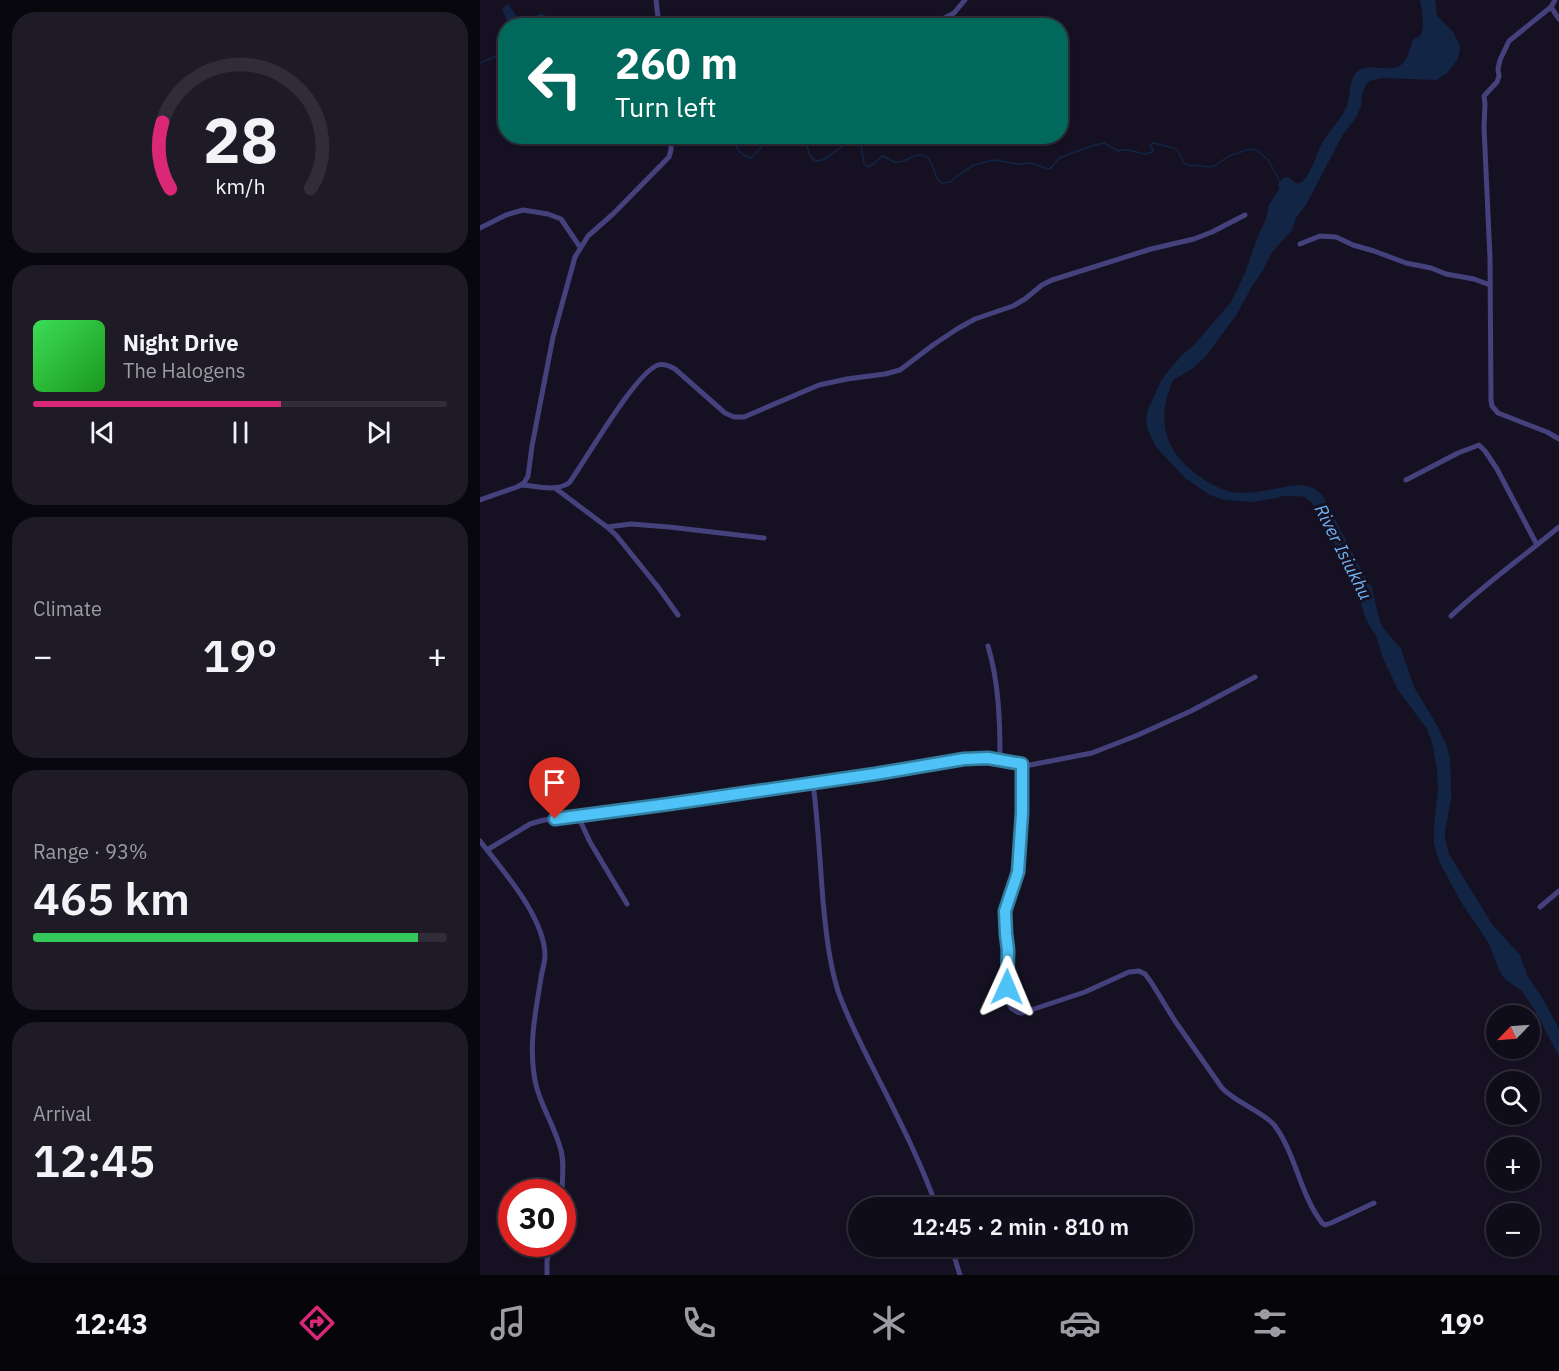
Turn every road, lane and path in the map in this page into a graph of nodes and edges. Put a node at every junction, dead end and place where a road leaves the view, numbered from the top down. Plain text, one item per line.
1 (656, 0) edge
2 (964, 0) edge
3 (1555, 0) edge
4 (1551, 7) junction
5 (658, 18) edge
6 (945, 18) edge
7 (1559, 19) edge
8 (671, 144) edge
9 (1245, 214) dead end
10 (480, 228) edge
11 (1300, 243) dead end
12 (580, 247) junction
13 (1490, 285) junction
14 (1559, 439) edge
15 (1406, 480) dead end
16 (521, 485) junction
17 (555, 488) junction
18 (480, 500) edge
19 (607, 527) junction
20 (1559, 527) edge
21 (764, 538) dead end
22 (1537, 545) junction
23 (678, 615) dead end
24 (1450, 616) dead end
25 (988, 646) dead end
26 (1255, 677) dead end
27 (1000, 760) junction
28 (1022, 764) junction
29 (813, 783) junction
30 (578, 816) junction
31 (480, 841) edge
32 (487, 850) junction
33 (1559, 891) edge
34 (627, 904) dead end
35 (1540, 907) dead end
36 (561, 1179) edge
37 (933, 1197) edge
38 (1374, 1203) dead end
39 (548, 1257) edge
40 (954, 1257) edge
41 (547, 1275) edge
42 (960, 1275) edge

1 - 5 street
2 - 6 street
3 - 4 street
4 - 7 street
4 - 13 street
8 - 12 street
9 - 17 street
10 - 12 street
11 - 13 street
12 - 16 street
13 - 14 street
15 - 22 street
16 - 17 street
16 - 18 street
17 - 19 street
19 - 21 street
19 - 23 street
20 - 22 street
22 - 24 street
25 - 27 street
26 - 28 street
27 - 28 street
27 - 29 street
28 - 38 street
29 - 30 street
29 - 37 street
30 - 32 street
30 - 34 street
31 - 32 street
32 - 36 street
33 - 35 street
39 - 41 street
40 - 42 street

